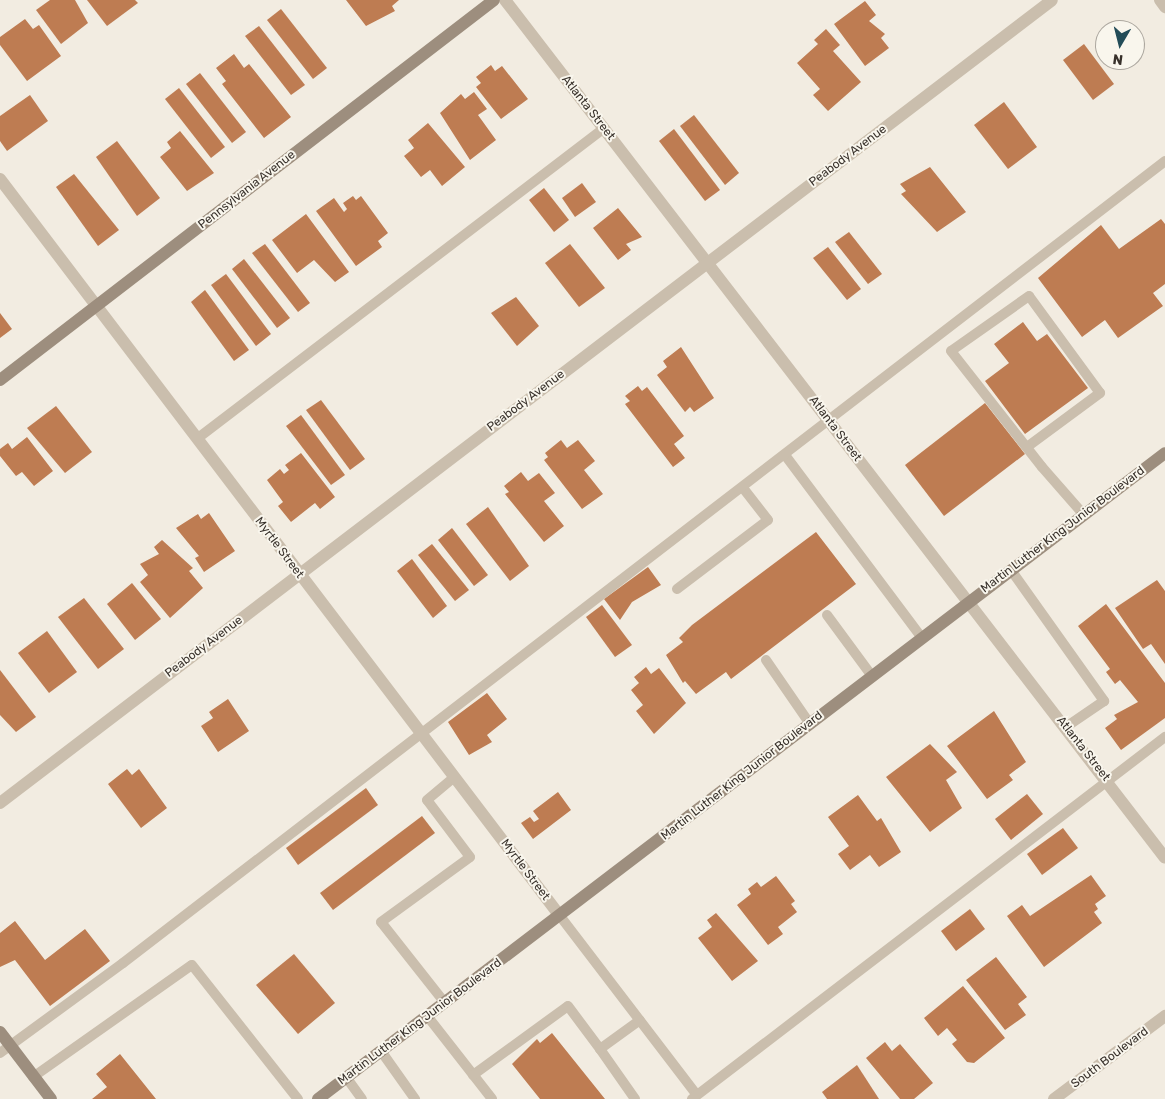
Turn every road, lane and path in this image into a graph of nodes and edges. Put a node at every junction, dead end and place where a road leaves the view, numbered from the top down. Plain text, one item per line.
1 (494, 0) edge
2 (505, 0) edge
3 (1052, 0) edge
4 (1160, 0) edge
5 (1165, 7) edge
6 (603, 129) junction
7 (1165, 161) edge
8 (0, 179) edge
9 (708, 263) junction
10 (98, 306) junction
11 (0, 380) edge
12 (830, 421) junction
13 (198, 438) junction
14 (1027, 447) junction
15 (1165, 453) edge
16 (786, 455) junction
17 (743, 488) junction
18 (1084, 515) junction
19 (1011, 570) junction
20 (299, 574) junction
21 (678, 589) dead end
22 (969, 602) junction
23 (827, 615) dead end
24 (922, 638) junction
25 (766, 660) dead end
26 (872, 676) junction
27 (810, 724) junction
28 (1066, 727) junction
29 (419, 734) junction
30 (1165, 738) edge
31 (454, 777) junction
32 (1108, 783) junction
33 (0, 802) edge
34 (1165, 858) edge
35 (560, 916) junction
36 (445, 1003) junction
37 (1165, 1016) edge
38 (428, 1017) junction
39 (640, 1020) junction
40 (0, 1032) edge
41 (5, 1049) edge
42 (600, 1049) junction
43 (381, 1051) junction
44 (473, 1075) junction
45 (33, 1077) junction
46 (346, 1077) junction
47 (694, 1097) edge
48 (51, 1099) edge
49 (298, 1099) edge
50 (318, 1099) edge
51 (362, 1099) edge
52 (415, 1099) edge
53 (492, 1099) edge
54 (635, 1099) edge
55 (1054, 1099) edge

1 - 10 main road, Pennsylvania Avenue
2 - 6 street, Atlanta Street
3 - 9 street, Peabody Avenue
4 - 5 street
6 - 9 street, Atlanta Street
6 - 13 lane
7 - 12 lane
8 - 10 street, Myrtle Street
9 - 12 street, Atlanta Street
9 - 20 street, Peabody Avenue
10 - 11 main road, Pennsylvania Avenue
10 - 13 street, Myrtle Street
12 - 16 lane
12 - 22 street, Atlanta Street
13 - 20 street, Myrtle Street
14 - 14 lane
14 - 18 lane
15 - 18 main road, Martin Luther King Junior Boulevard
16 - 17 lane
16 - 24 lane
17 - 21 lane
17 - 29 lane
18 - 19 main road, Martin Luther King Junior Boulevard
19 - 22 main road, Martin Luther King Junior Boulevard
19 - 28 lane
20 - 29 street, Myrtle Street
20 - 33 street, Peabody Avenue
22 - 24 main road, Martin Luther King Junior Boulevard
22 - 28 street, Atlanta Street
23 - 26 lane
24 - 26 main road, Martin Luther King Junior Boulevard
25 - 27 lane
26 - 27 main road, Martin Luther King Junior Boulevard
27 - 35 main road, Martin Luther King Junior Boulevard
28 - 32 street, Atlanta Street
29 - 31 street, Myrtle Street
29 - 41 lane
30 - 32 lane
31 - 35 street, Myrtle Street
31 - 36 lane
32 - 34 street, Atlanta Street
32 - 47 lane
35 - 36 main road, Martin Luther King Junior Boulevard
35 - 39 lane
36 - 38 main road, Martin Luther King Junior Boulevard
37 - 55 street, South Boulevard
38 - 43 main road, Martin Luther King Junior Boulevard
38 - 44 lane
39 - 42 lane
39 - 47 lane
40 - 41 main road
41 - 45 main road
42 - 44 lane
42 - 54 lane
43 - 46 main road, Martin Luther King Junior Boulevard
43 - 52 lane
44 - 53 lane
45 - 48 main road
45 - 49 lane
46 - 50 main road, Martin Luther King Junior Boulevard
46 - 51 lane

